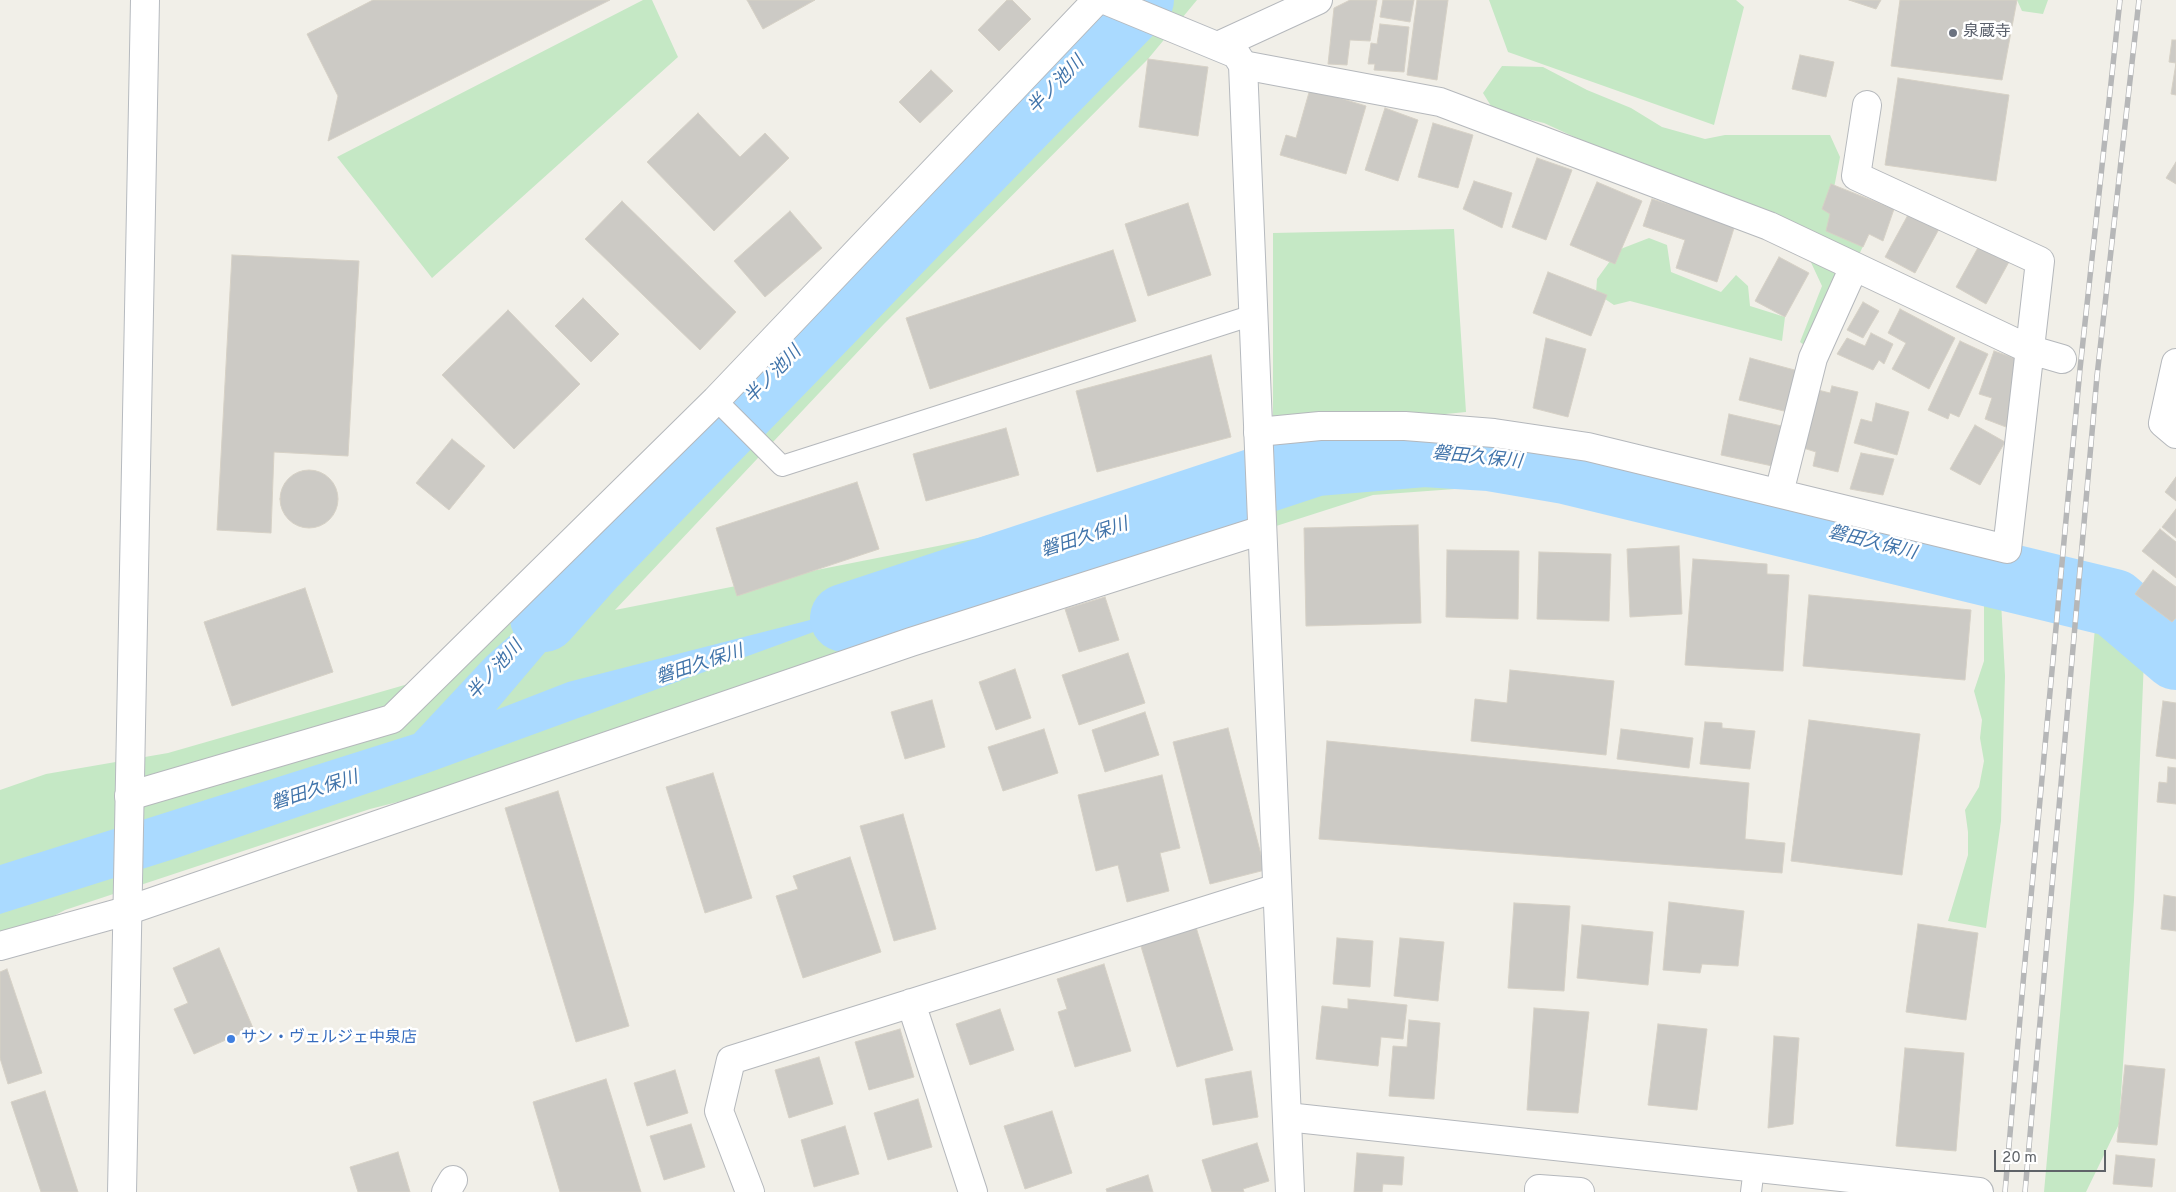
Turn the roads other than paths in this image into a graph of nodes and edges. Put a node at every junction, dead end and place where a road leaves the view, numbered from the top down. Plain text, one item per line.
1 (145, 0) edge
2 (1097, 0) edge
3 (1105, 0) edge
4 (1318, 0) edge
5 (1218, 46) junction
6 (1242, 65) junction
7 (1867, 105) dead end
8 (1854, 266) junction
9 (1253, 316) junction
10 (2031, 350) junction
11 (2062, 359) dead end
12 (2176, 363) edge
13 (716, 400) junction
14 (2176, 434) edge
15 (1258, 443) junction
16 (1779, 493) junction
17 (1262, 524) junction
18 (129, 801) junction
19 (1277, 888) junction
20 (126, 906) junction
21 (0, 946) edge
22 (912, 1003) junction
23 (1287, 1117) junction
24 (1752, 1180) edge
25 (122, 1192) edge
26 (750, 1192) edge
27 (973, 1192) edge
28 (1290, 1192) edge
29 (1540, 1192) edge
30 (1580, 1192) edge
31 (1979, 1192) edge

1 - 18 street
2 - 13 street
3 - 5 street
4 - 5 street
5 - 6 street
6 - 8 street
6 - 9 street
7 - 10 street
8 - 10 street
8 - 16 street
9 - 13 lane
9 - 15 street
10 - 11 street
10 - 16 street
12 - 14 street
13 - 18 street
15 - 16 street
15 - 17 street
17 - 19 street
17 - 20 street
18 - 20 street
19 - 22 street
19 - 23 street
20 - 21 street
20 - 25 street
22 - 26 street
22 - 27 street
23 - 24 street
23 - 28 street
24 - 31 street
29 - 30 street

